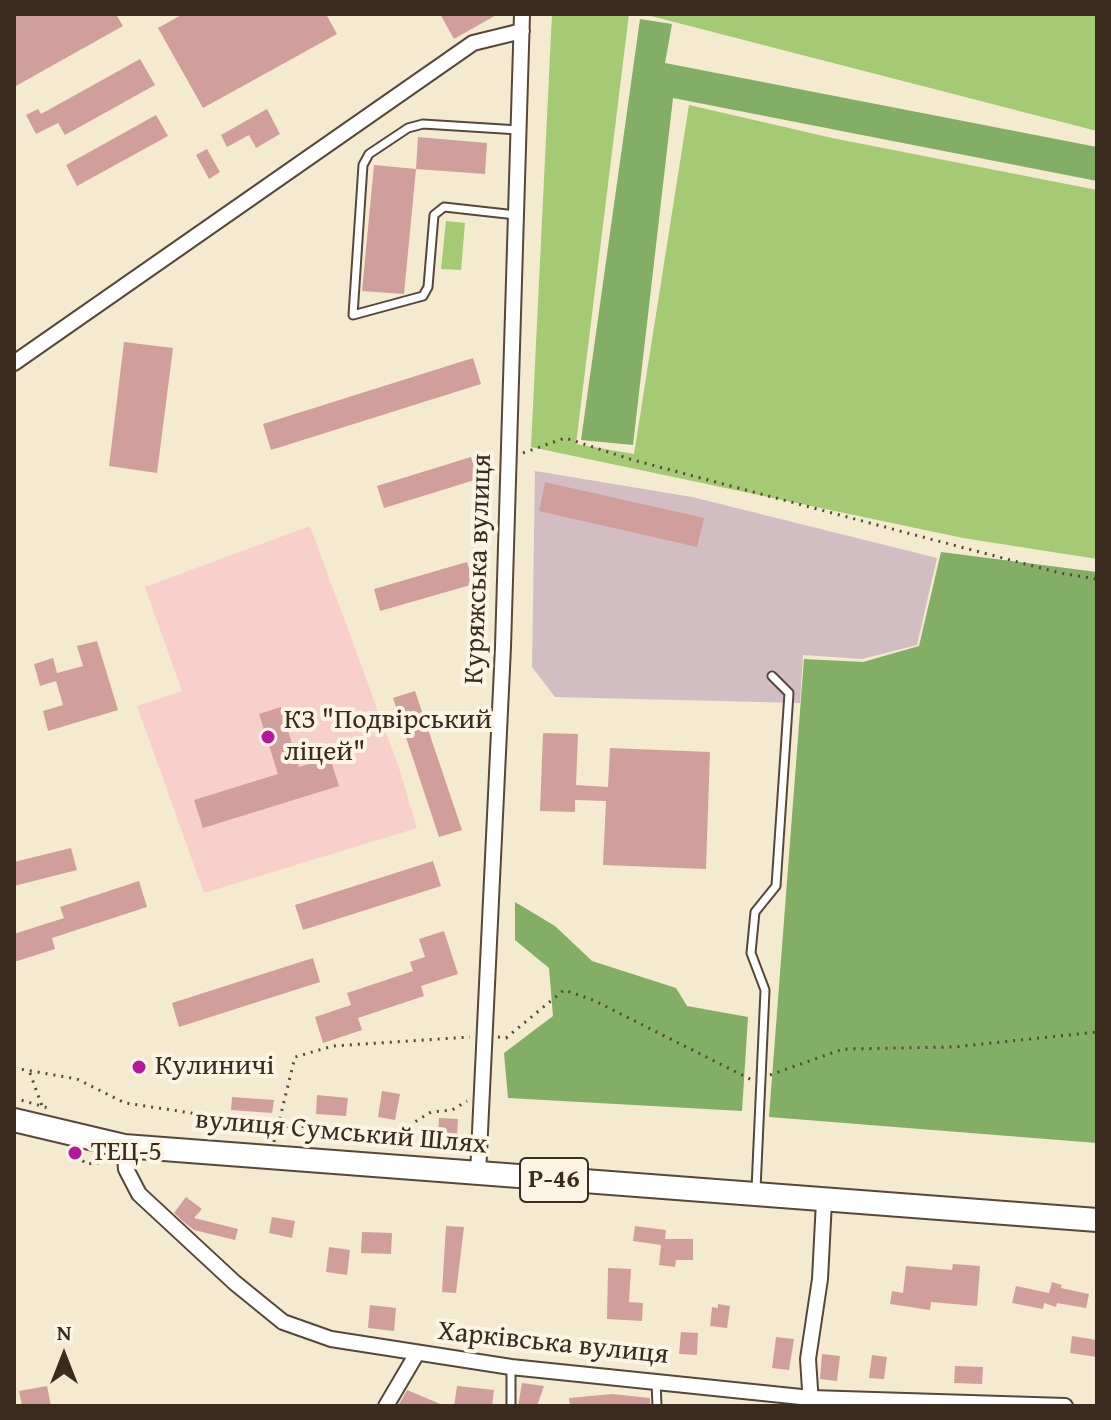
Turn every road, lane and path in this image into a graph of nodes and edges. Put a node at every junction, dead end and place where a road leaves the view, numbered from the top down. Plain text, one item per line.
1 (522, 14) edge
2 (522, 31) junction
3 (519, 130) junction
4 (516, 215) junction
5 (14, 363) edge
6 (508, 460) junction
7 (1097, 579) edge
8 (772, 676) dead end
9 (1097, 1032) edge
10 (485, 1036) junction
11 (14, 1068) edge
12 (30, 1073) junction
13 (761, 1078) junction
14 (483, 1081) junction
15 (42, 1106) dead end
16 (14, 1120) edge
17 (482, 1125) junction
18 (278, 1126) junction
19 (395, 1134) junction
20 (124, 1146) junction
21 (270, 1156) junction
22 (478, 1174) junction
23 (755, 1195) junction
24 (824, 1201) junction
25 (1097, 1220) edge
26 (416, 1355) junction
27 (511, 1367) junction
28 (656, 1381) junction
29 (811, 1402) edge
30 (1009, 1404) edge
31 (386, 1406) edge
32 (511, 1406) edge
33 (657, 1406) edge
34 (1065, 1406) edge

1 - 2 street, Куряжська вулиця
2 - 3 street, Куряжська вулиця
2 - 5 street
3 - 4 street, Куряжська вулиця
3 - 4 lane
4 - 6 street, Куряжська вулиця
6 - 7 path
6 - 10 street, Куряжська вулиця
8 - 13 lane
9 - 13 path
10 - 13 path
10 - 14 street, Куряжська вулиця
10 - 18 path
11 - 12 path
12 - 15 path
12 - 18 path
13 - 23 lane
14 - 17 street, Куряжська вулиця
14 - 19 path
16 - 20 main road, вулиця Сумський Шлях / Р-46
17 - 19 path
17 - 22 street, Куряжська вулиця
18 - 19 path
18 - 21 path
20 - 21 main road, вулиця Сумський Шлях / Р-46
20 - 26 street, Харківська вулиця
21 - 22 main road, вулиця Сумський Шлях / Р-46
22 - 23 main road, вулиця Сумський Шлях / Р-46
23 - 24 main road, вулиця Сумський Шлях / Р-46
24 - 25 main road, вулиця Сумський Шлях / Р-46
24 - 29 street
26 - 27 street, Харківська вулиця
26 - 31 street
27 - 28 street, Харківська вулиця
27 - 32 lane
28 - 29 street, Харківська вулиця
28 - 33 lane
29 - 30 street, Харківська вулиця
30 - 34 street, Харківська вулиця

